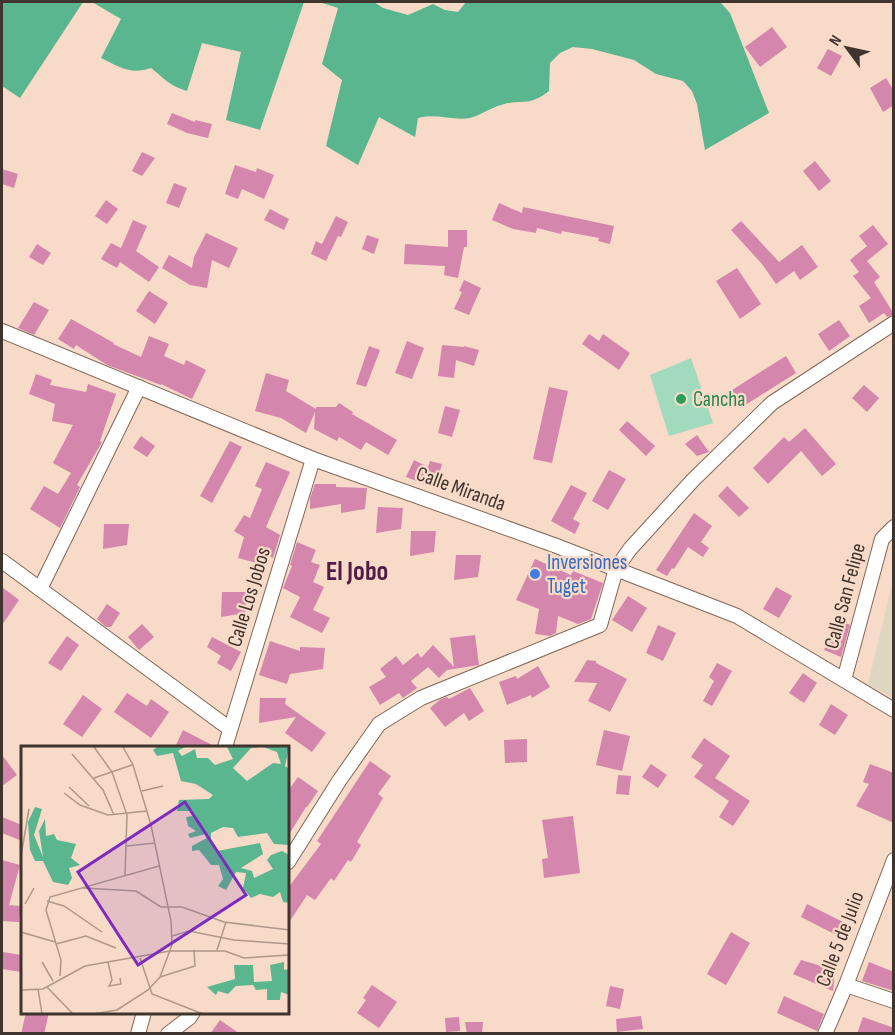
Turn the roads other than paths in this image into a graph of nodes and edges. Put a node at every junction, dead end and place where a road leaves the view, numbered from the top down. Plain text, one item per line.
1 (894, 323) edge
2 (2, 331) edge
3 (139, 387) junction
4 (313, 459) junction
5 (894, 527) edge
6 (2, 561) edge
7 (616, 569) junction
8 (40, 589) junction
9 (844, 681) junction
10 (894, 710) edge
11 (231, 729) junction
12 (225, 746) edge
13 (290, 859) edge
14 (894, 860) edge
15 (846, 985) junction
16 (894, 1001) edge
17 (143, 1014) edge
18 (192, 1014) edge
19 (138, 1034) edge
20 (168, 1034) edge
21 (825, 1034) edge

1 - 7 street
2 - 3 street, Calle Miranda
3 - 4 street, Calle Miranda
3 - 8 street
4 - 7 street, Calle Miranda
4 - 11 street, Calle Los Jobos
5 - 9 street, Calle San Felipe
6 - 8 street
7 - 9 street, Calle Miranda
7 - 13 street
8 - 11 street
9 - 10 street, Calle Miranda
11 - 12 street, Calle Los Jobos
14 - 15 street, Calle 5 de Julio
15 - 16 street
15 - 21 street, Calle 5 de Julio
17 - 19 street
18 - 20 street

